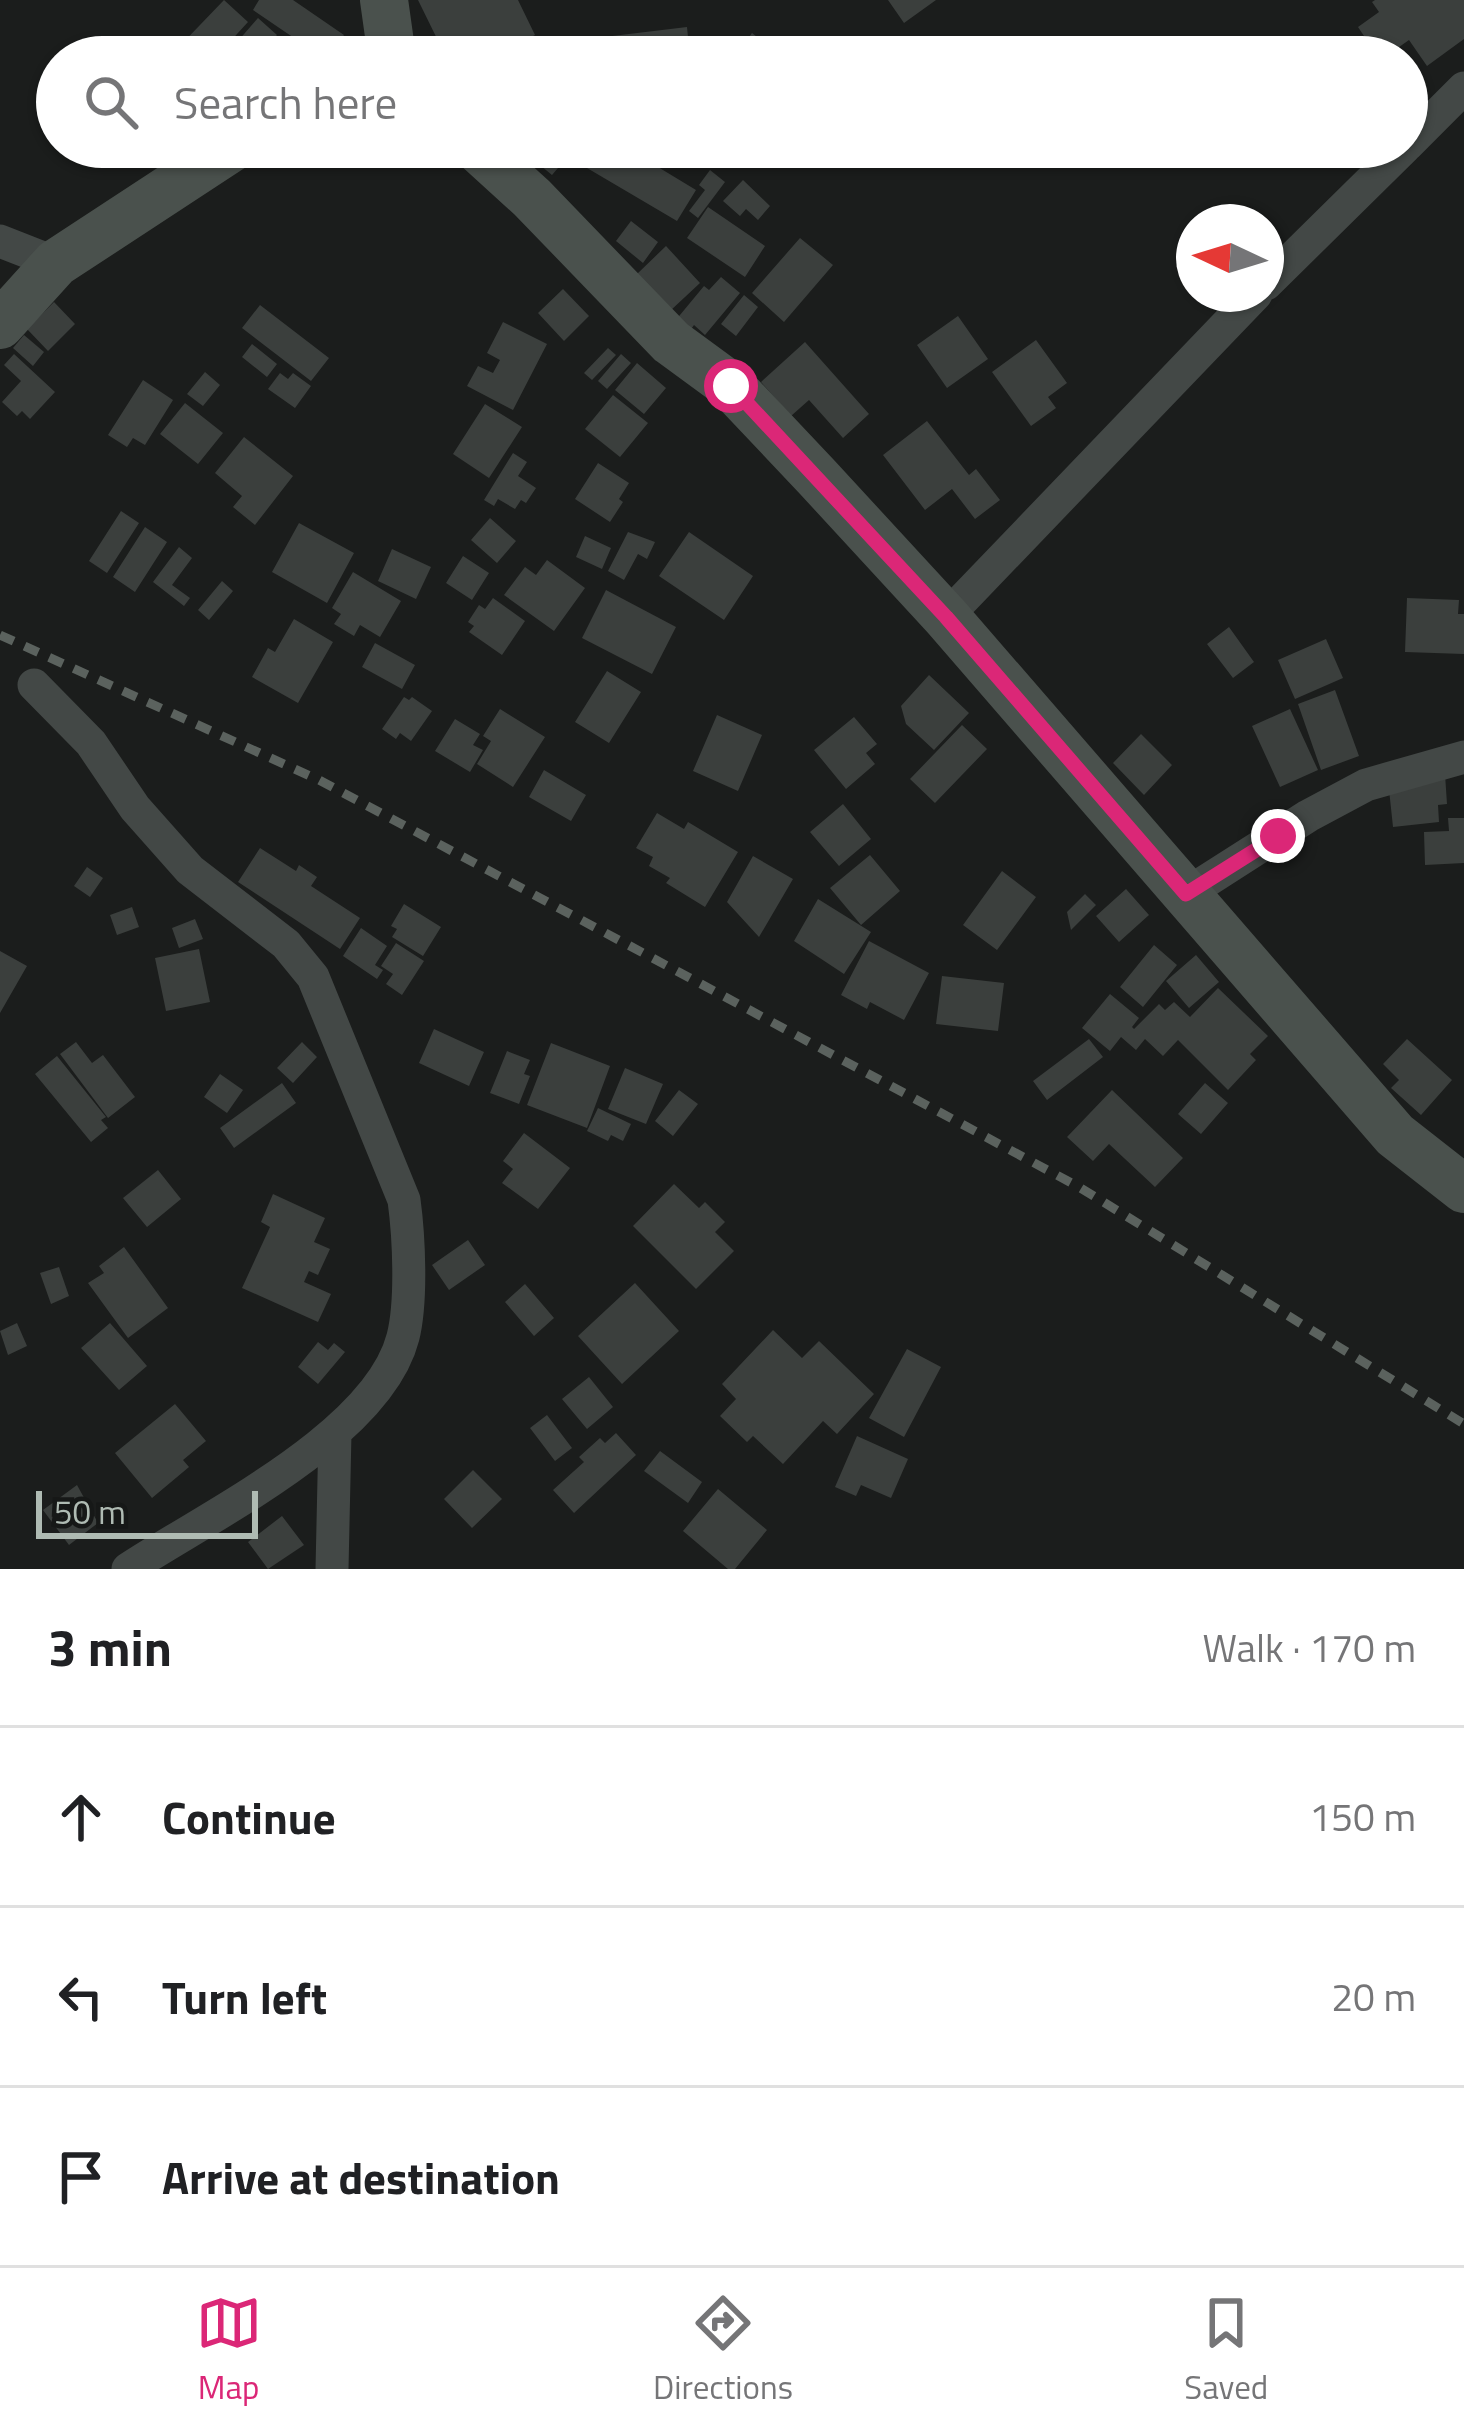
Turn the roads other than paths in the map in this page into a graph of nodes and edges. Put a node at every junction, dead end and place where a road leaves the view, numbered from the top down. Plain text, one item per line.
1 (384, 0) edge
2 (389, 36) edge
3 (1464, 88) edge
4 (1428, 124) edge
5 (201, 168) edge
6 (499, 168) edge
7 (1384, 168) edge
8 (0, 241) edge
9 (56, 263) junction
10 (1284, 266) edge
11 (1239, 312) edge
12 (0, 325) edge
13 (946, 617) junction
14 (34, 685) dead end
15 (1464, 757) edge
16 (1186, 894) junction
17 (1464, 1189) edge
18 (335, 1433) junction
19 (128, 1569) edge
20 (332, 1569) edge

1 - 2 street
3 - 4 street
5 - 9 street
6 - 13 street
7 - 10 street
8 - 9 street
9 - 12 street
11 - 13 street
13 - 16 street
14 - 18 street
15 - 16 street
16 - 17 street
18 - 19 street
18 - 20 street

